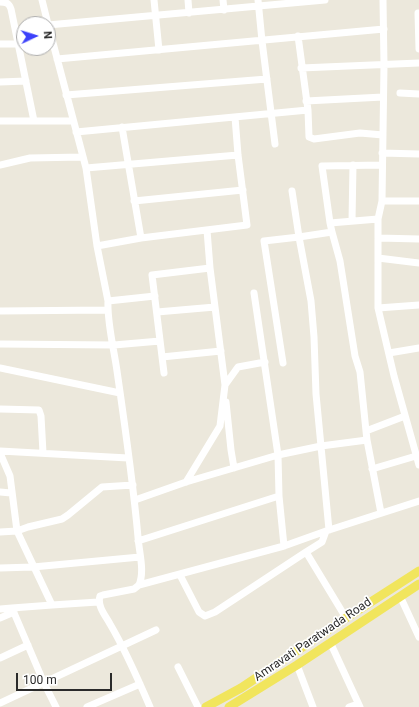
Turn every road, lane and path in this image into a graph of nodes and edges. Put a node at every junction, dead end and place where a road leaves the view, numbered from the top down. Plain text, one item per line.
1 (42, 0) edge
2 (154, 0) edge
3 (188, 0) edge
4 (223, 0) edge
5 (325, 0) edge
6 (383, 0) edge
7 (0, 2) edge
8 (258, 3) edge
9 (224, 10) junction
10 (418, 12) dead end
11 (189, 13) junction
12 (46, 16) edge
13 (155, 16) junction
14 (56, 23) edge
15 (16, 28) edge
16 (384, 29) junction
17 (298, 36) junction
18 (262, 41) junction
19 (0, 44) edge
20 (16, 44) edge
21 (419, 49) edge
22 (158, 50) junction
23 (23, 56) edge
24 (56, 56) edge
25 (57, 59) junction
26 (419, 63) edge
27 (384, 65) junction
28 (301, 68) junction
29 (267, 79) junction
30 (26, 81) junction
31 (0, 82) edge
32 (400, 93) dead end
33 (419, 94) edge
34 (66, 95) junction
35 (383, 97) junction
36 (306, 101) junction
37 (308, 110) junction
38 (271, 114) junction
39 (235, 117) junction
40 (0, 121) edge
41 (34, 121) junction
42 (73, 121) junction
43 (122, 128) junction
44 (76, 132) junction
45 (383, 135) junction
46 (275, 144) dead end
47 (382, 153) junction
48 (419, 154) edge
49 (238, 155) junction
50 (82, 157) junction
51 (0, 164) edge
52 (128, 164) junction
53 (353, 165) junction
54 (382, 165) junction
55 (86, 168) junction
56 (243, 190) junction
57 (292, 191) dead end
58 (134, 201) junction
59 (382, 201) junction
60 (419, 201) edge
61 (378, 219) junction
62 (352, 221) junction
63 (330, 223) junction
64 (207, 230) junction
65 (332, 232) junction
66 (299, 237) junction
67 (141, 238) junction
68 (378, 238) junction
69 (419, 239) edge
70 (97, 246) junction
71 (378, 258) junction
72 (419, 263) edge
73 (210, 268) junction
74 (254, 294) dead end
75 (155, 296) junction
76 (108, 301) junction
77 (419, 305) edge
78 (215, 307) junction
79 (378, 308) junction
80 (107, 310) junction
81 (0, 311) edge
82 (157, 312) junction
83 (160, 341) junction
84 (0, 344) edge
85 (114, 345) junction
86 (419, 348) edge
87 (221, 351) junction
88 (389, 353) junction
89 (162, 357) junction
90 (265, 362) junction
91 (283, 363) dead end
92 (0, 368) edge
93 (164, 373) dead end
94 (225, 384) junction
95 (120, 393) junction
96 (224, 394) junction
97 (0, 409) edge
98 (405, 416) junction
99 (366, 431) junction
100 (367, 440) junction
101 (321, 446) junction
102 (0, 452) edge
103 (42, 453) junction
104 (278, 455) junction
105 (416, 456) junction
106 (128, 458) junction
107 (419, 466) edge
108 (234, 468) junction
109 (372, 469) junction
110 (186, 482) junction
111 (133, 485) junction
112 (0, 492) edge
113 (11, 492) junction
114 (279, 496) junction
115 (135, 500) junction
116 (419, 501) edge
117 (381, 513) junction
118 (17, 531) junction
119 (327, 531) junction
120 (0, 532) edge
121 (138, 541) junction
122 (284, 546) junction
123 (306, 552) junction
124 (140, 557) junction
125 (33, 567) junction
126 (0, 568) edge
127 (419, 571) edge
128 (180, 575) junction
129 (419, 584) edge
130 (139, 585) junction
131 (400, 596) junction
132 (98, 602) junction
133 (52, 605) junction
134 (0, 609) edge
135 (13, 610) junction
136 (0, 618) edge
137 (346, 618) junction
138 (156, 630) dead end
139 (419, 637) edge
140 (330, 642) junction
141 (28, 645) junction
142 (123, 646) junction
143 (0, 658) edge
144 (297, 665) junction
145 (178, 667) dead end
146 (44, 683) junction
147 (140, 684) junction
148 (0, 703) edge
149 (359, 705) edge
150 (56, 707) edge
151 (87, 707) edge
152 (150, 707) edge
153 (198, 707) edge
154 (206, 707) edge
155 (229, 707) edge
156 (313, 707) edge
157 (349, 707) edge

1 - 12 street
2 - 13 street
3 - 11 street
4 - 9 street
5 - 8 street
6 - 16 street
7 - 15 street
8 - 9 street
8 - 18 street
9 - 11 street
10 - 21 street
11 - 13 street
13 - 14 street
13 - 22 street
16 - 17 street
16 - 27 street
17 - 18 street
17 - 28 street
18 - 22 street
18 - 29 street
19 - 20 street
22 - 25 street
23 - 30 street
24 - 25 street
25 - 34 street
26 - 27 street
27 - 28 street
27 - 35 street
28 - 36 street
29 - 34 street
29 - 38 street
30 - 31 street
30 - 41 street
32 - 33 street
34 - 42 street
35 - 36 street
35 - 45 street
36 - 37 street
37 - 38 street
37 - 45 street
38 - 39 street
38 - 46 street
39 - 43 street
39 - 49 street
40 - 41 street
41 - 42 street
42 - 44 street
43 - 44 street
43 - 52 street
44 - 50 street
45 - 47 street
47 - 48 street
47 - 54 street
49 - 52 street
49 - 56 street
50 - 51 street
50 - 55 street
52 - 55 street
52 - 58 street
53 - 54 street
53 - 62 street
53 - 63 street
54 - 59 street
55 - 70 street
56 - 58 street
56 - 64 street
57 - 66 street
58 - 67 street
59 - 60 street
59 - 61 street
61 - 62 street
61 - 68 street
62 - 63 street
63 - 65 street
64 - 67 street
64 - 73 street
65 - 66 street
65 - 99 street
66 - 91 street
66 - 101 street
67 - 70 street
68 - 69 street
68 - 71 street
70 - 76 street
71 - 72 street
71 - 79 street
73 - 75 street
73 - 78 street
74 - 90 street
75 - 76 street
75 - 82 street
76 - 80 street
77 - 79 street
78 - 82 street
78 - 87 street
79 - 88 street
80 - 81 street
80 - 85 street
82 - 83 street
83 - 85 street
83 - 89 street
84 - 85 street
85 - 95 street
86 - 88 street
87 - 89 street
87 - 94 street
88 - 98 street
89 - 93 street
90 - 94 street
90 - 104 street
92 - 95 street
94 - 96 street
95 - 106 street
96 - 108 street
96 - 110 street
97 - 103 street
98 - 99 street
98 - 105 street
99 - 100 street
100 - 101 street
100 - 109 street
101 - 104 street
101 - 119 street
102 - 103 street
102 - 113 street
103 - 106 street
104 - 108 street
104 - 114 street
105 - 107 street
105 - 109 street
106 - 111 street
108 - 110 street
109 - 117 street
110 - 115 street
111 - 115 street
111 - 118 street
112 - 113 street
113 - 118 street
114 - 121 street
114 - 122 street
115 - 121 street
116 - 117 street
117 - 119 street
118 - 120 street
118 - 125 street
119 - 122 street
119 - 123 street
121 - 124 street
122 - 128 street
123 - 128 street
123 - 137 street
124 - 125 street
124 - 130 street
125 - 126 street
125 - 133 street
127 - 137 main road, Amravati Paratwada Road
128 - 130 street
129 - 131 main road, Amravati Paratwada Road
130 - 132 street
131 - 139 street
131 - 140 main road, Amravati Paratwada Road
132 - 133 street
132 - 142 street
133 - 135 street
134 - 135 street
135 - 136 street
135 - 141 street
137 - 154 main road, Amravati Paratwada Road
138 - 142 street
140 - 144 main road, Amravati Paratwada Road
140 - 149 street
141 - 143 street
141 - 146 street
142 - 146 street
142 - 147 street
144 - 155 main road, Amravati Paratwada Road
144 - 156 street
145 - 153 street
146 - 148 street
146 - 150 street
147 - 151 street
147 - 152 street
149 - 157 street

